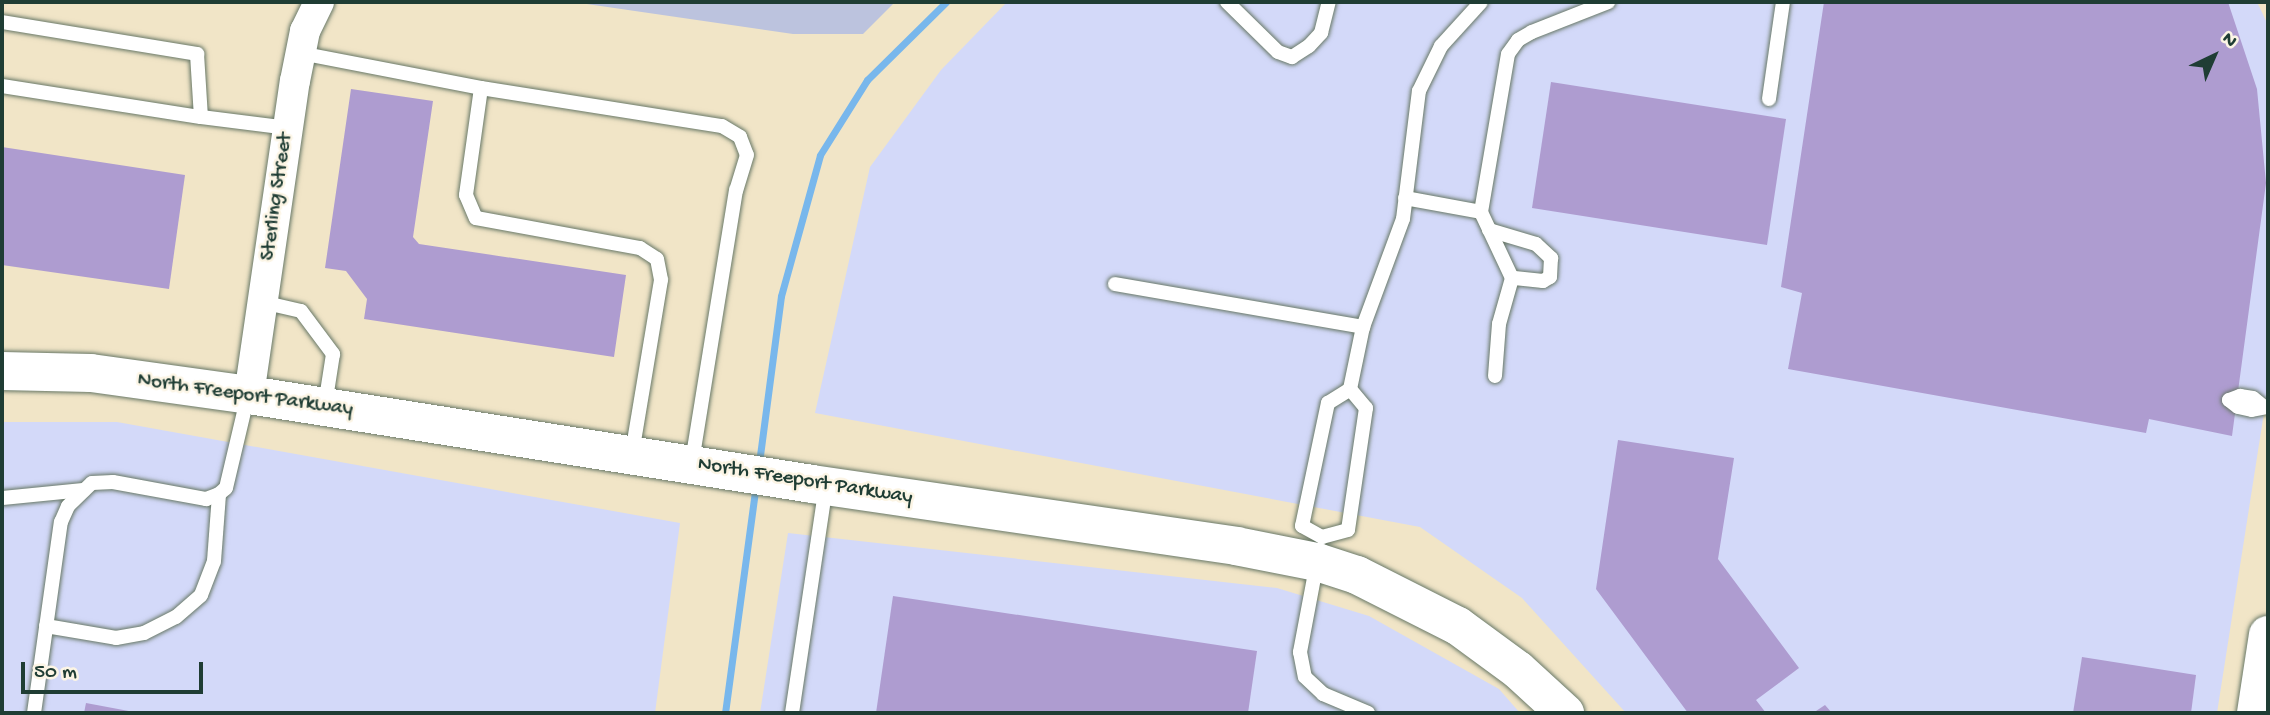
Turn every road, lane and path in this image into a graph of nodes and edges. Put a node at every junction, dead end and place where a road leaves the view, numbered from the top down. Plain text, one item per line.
1 (318, 2) edge
2 (1227, 2) edge
3 (1329, 2) edge
4 (1481, 2) edge
5 (1608, 2) edge
6 (1783, 2) edge
7 (2, 22) edge
8 (300, 53) junction
9 (2, 86) edge
10 (481, 88) junction
11 (1769, 99) dead end
12 (201, 117) junction
13 (288, 128) junction
14 (1405, 198) junction
15 (1481, 212) junction
16 (1489, 230) junction
17 (1512, 278) junction
18 (1115, 284) dead end
19 (262, 302) junction
20 (1363, 327) junction
21 (2, 371) edge
22 (1495, 376) dead end
23 (1350, 389) junction
24 (248, 395) junction
25 (325, 407) junction
26 (631, 455) junction
27 (691, 465) junction
28 (819, 485) junction
29 (84, 490) junction
30 (219, 494) junction
31 (2, 498) edge
32 (1319, 549) junction
33 (46, 626) junction
34 (2268, 635) edge
35 (34, 713) edge
36 (792, 713) edge
37 (1368, 713) edge
38 (1565, 713) edge
39 (2256, 713) edge

1 - 8 street, Sterling Street
2 - 3 lane
4 - 14 lane
5 - 15 lane
6 - 11 lane
7 - 12 lane
8 - 10 lane
8 - 13 street, Sterling Street
9 - 12 lane
10 - 26 lane
10 - 27 lane
12 - 13 lane
13 - 19 street, Sterling Street
14 - 15 lane
14 - 20 lane
15 - 16 lane
16 - 17 lane
16 - 17 lane
17 - 22 lane
18 - 20 lane
19 - 24 street, Sterling Street
19 - 25 lane
20 - 23 lane
21 - 24 main road, North Freeport Parkway
23 - 32 lane
23 - 32 lane
24 - 25 main road, North Freeport Parkway
24 - 30 lane
25 - 26 main road, North Freeport Parkway
26 - 27 main road, North Freeport Parkway
27 - 28 main road, North Freeport Parkway
28 - 32 main road, North Freeport Parkway
28 - 36 lane
29 - 30 lane
29 - 31 lane
29 - 33 lane
30 - 33 lane
32 - 37 lane
32 - 38 main road, North Freeport Parkway
33 - 35 lane
34 - 39 main road

